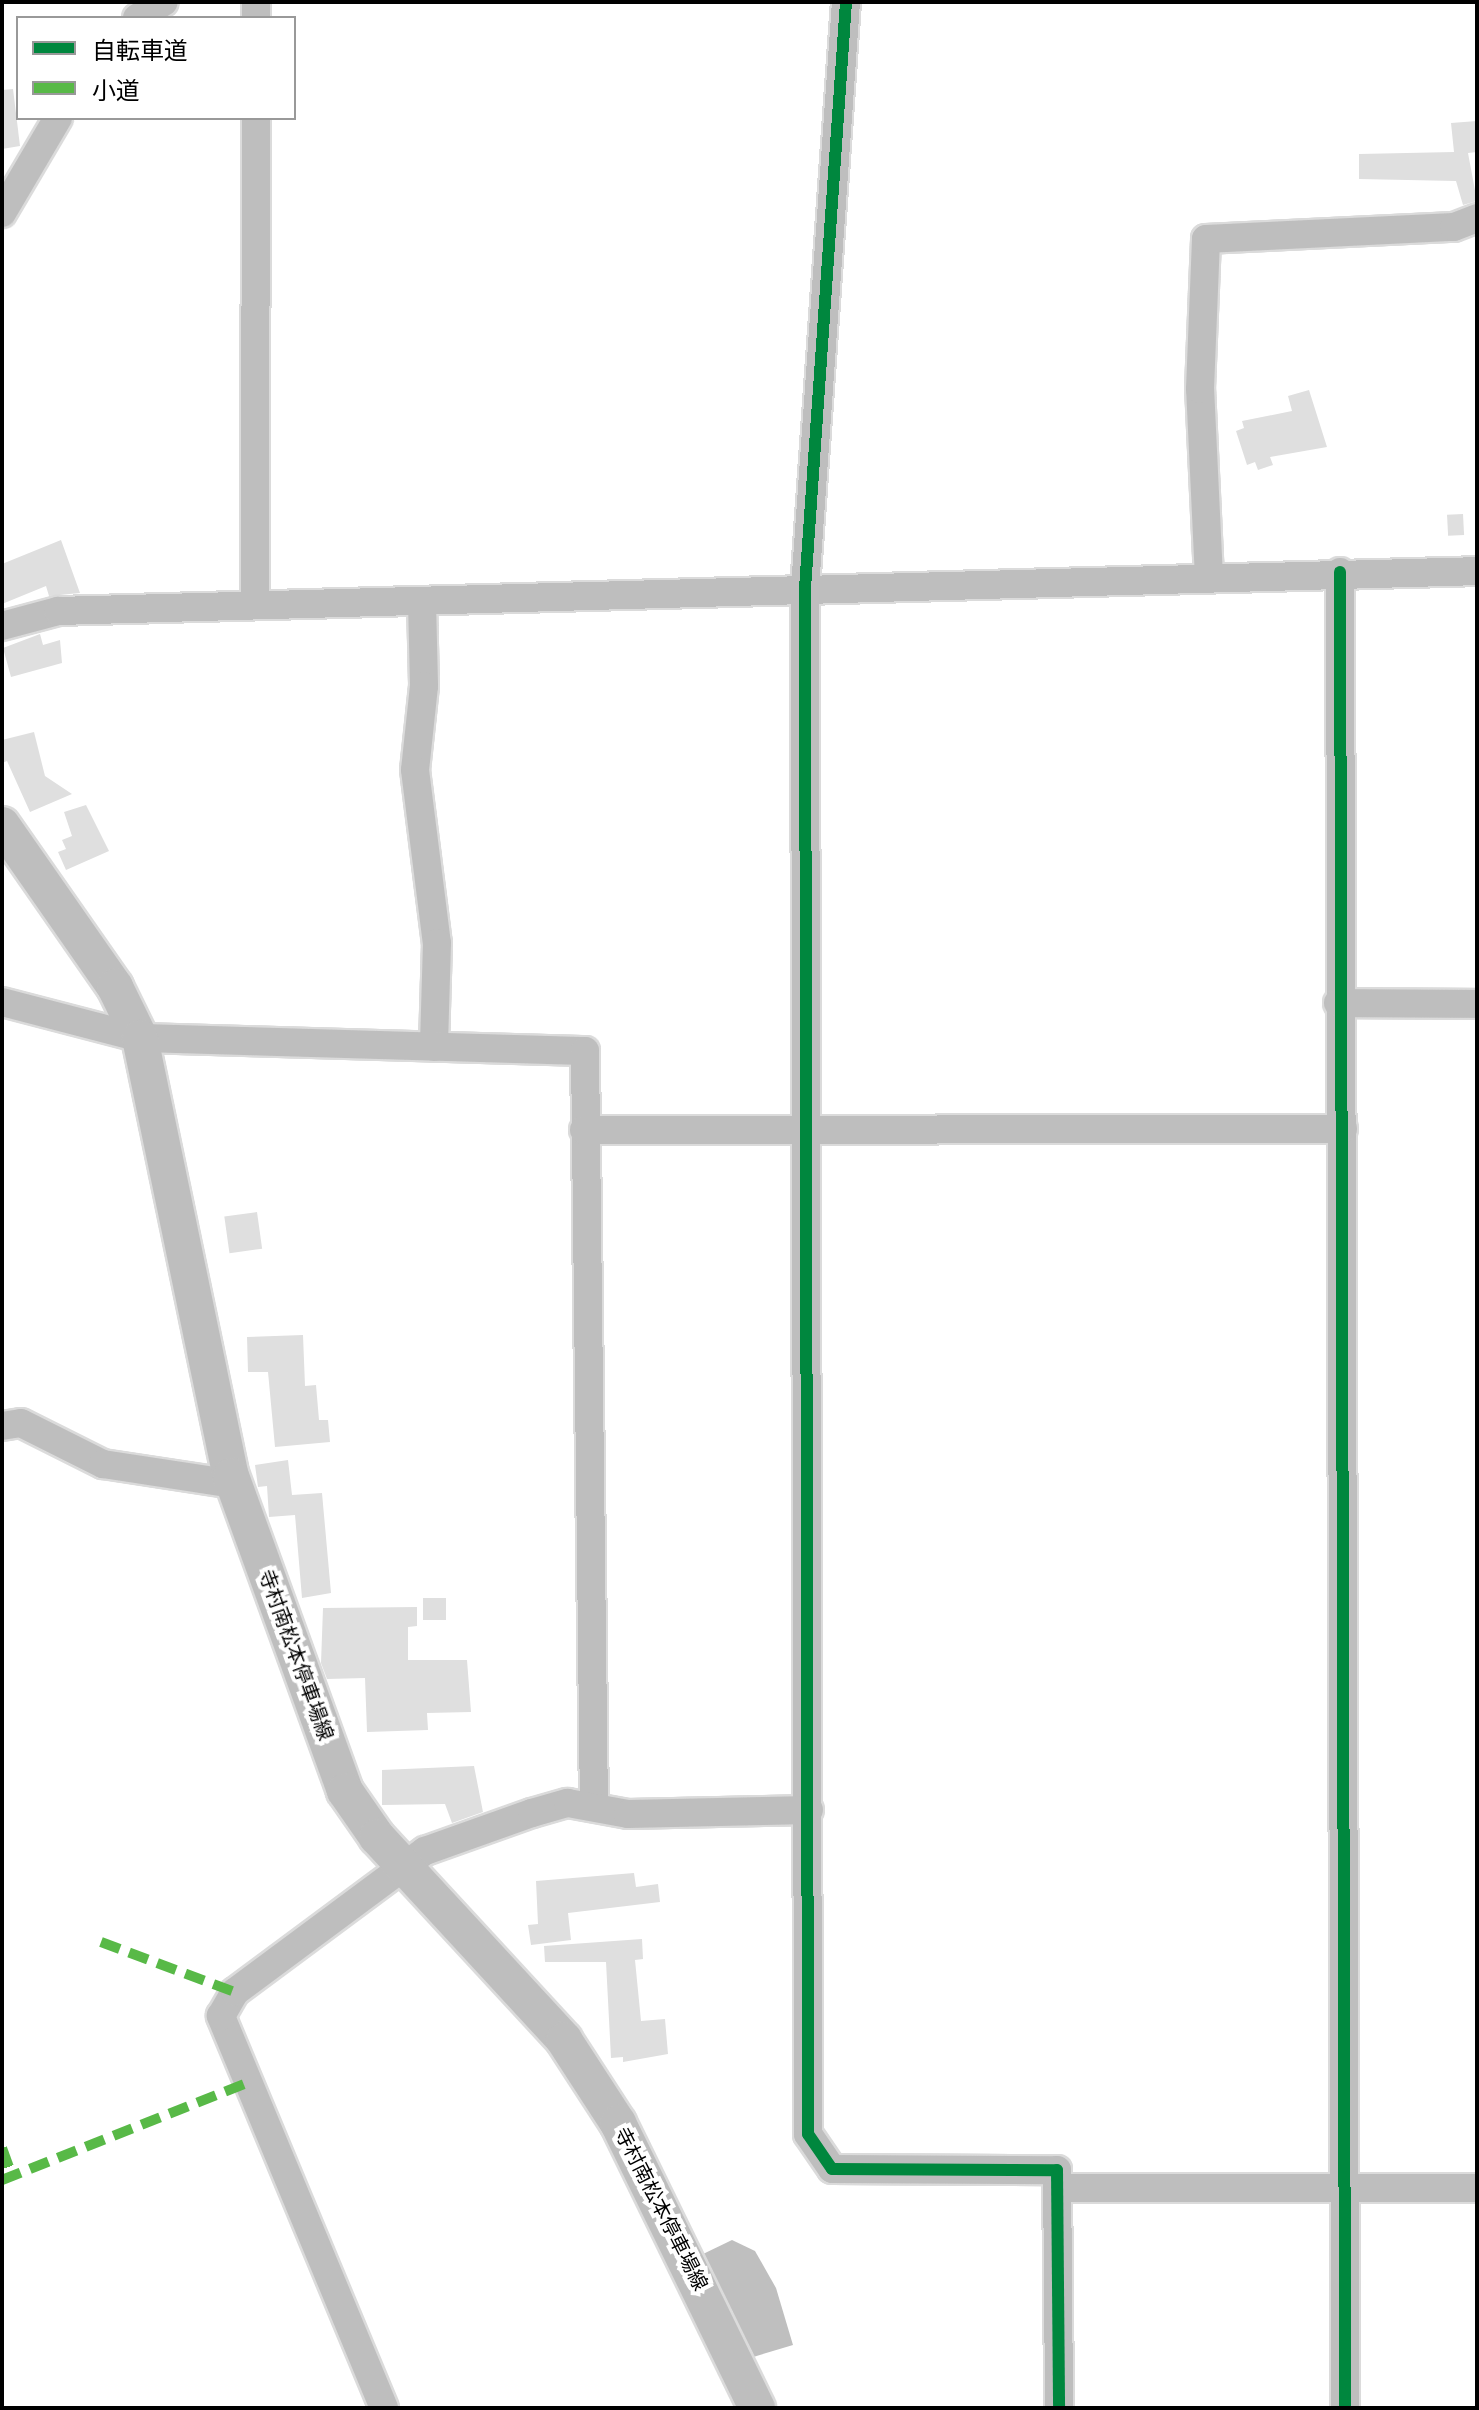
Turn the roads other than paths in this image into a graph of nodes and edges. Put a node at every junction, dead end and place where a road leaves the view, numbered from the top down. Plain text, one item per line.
1 (164, 2) edge
2 (846, 2) edge
3 (140, 16) edge
4 (57, 120) edge
5 (256, 120) edge
6 (2, 213) edge
7 (1477, 218) edge
8 (1477, 571) edge
9 (1340, 572) junction
10 (1209, 578) junction
11 (805, 588) junction
12 (422, 602) junction
13 (255, 605) junction
14 (2, 626) edge
15 (2, 825) edge
16 (2, 1002) edge
17 (1338, 1003) junction
18 (1477, 1004) edge
19 (140, 1038) junction
20 (434, 1047) junction
21 (808, 1129) junction
22 (1343, 1129) junction
23 (584, 1130) junction
24 (2, 1426) edge
25 (234, 1484) junction
26 (594, 1807) junction
27 (809, 1810) junction
28 (406, 1869) junction
29 (1058, 2188) junction
30 (1477, 2188) edge
31 (1344, 2190) junction
32 (384, 2408) edge
33 (757, 2408) edge
34 (1059, 2408) edge
35 (1345, 2408) edge

1 - 3 street
2 - 11 street
4 - 6 street
5 - 13 street
7 - 10 street
8 - 9 street
9 - 10 street
9 - 17 street
10 - 11 street
11 - 12 street
11 - 21 street
12 - 13 street
12 - 20 street
13 - 14 street
15 - 19 main road, 寺村南松本停車場線
16 - 19 street
17 - 18 street
17 - 22 street
19 - 20 street
19 - 25 main road, 寺村南松本停車場線
20 - 23 street
21 - 22 street
21 - 23 street
21 - 27 street
22 - 31 street
23 - 26 street
24 - 25 street
25 - 28 main road, 寺村南松本停車場線
26 - 27 street
26 - 28 street
27 - 29 street
28 - 32 street
28 - 33 main road, 寺村南松本停車場線
29 - 31 street
29 - 34 street
30 - 31 street
31 - 35 street

